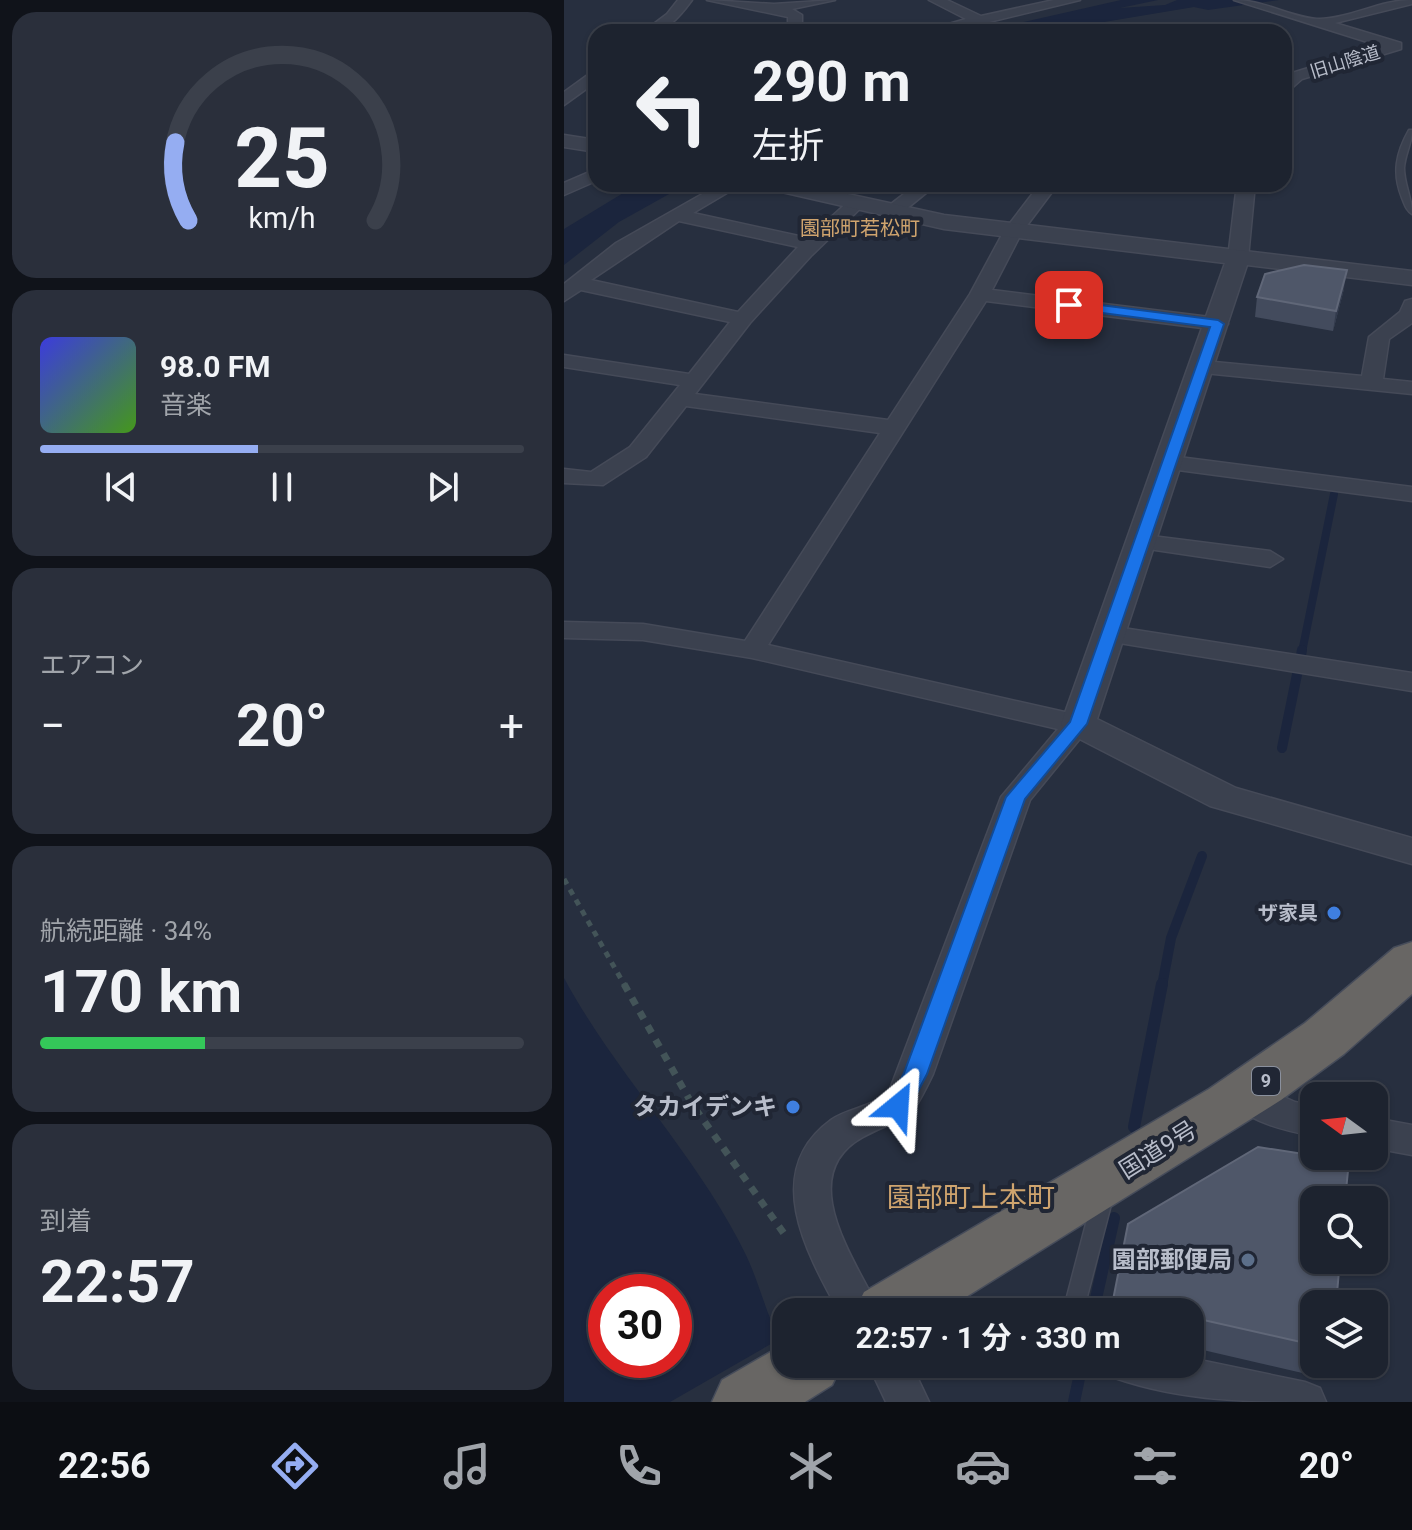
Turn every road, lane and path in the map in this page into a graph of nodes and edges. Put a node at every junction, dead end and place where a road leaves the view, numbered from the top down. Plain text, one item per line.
1 (685, 0) edge
2 (714, 0) edge
3 (828, 0) edge
4 (936, 0) edge
5 (1073, 0) edge
6 (1241, 0) edge
7 (1411, 0) edge
8 (774, 8) junction
9 (978, 20) junction
10 (662, 24) edge
11 (795, 24) edge
12 (961, 24) edge
13 (1315, 24) junction
14 (1294, 31) dead end
15 (1412, 41) edge
16 (1395, 46) junction
17 (588, 80) edge
18 (1292, 81) edge
19 (588, 95) edge
20 (568, 96) edge
21 (1412, 132) edge
22 (564, 141) edge
23 (588, 145) edge
24 (588, 178) edge
25 (564, 190) edge
26 (718, 192) edge
27 (808, 192) edge
28 (918, 192) edge
29 (1043, 192) edge
30 (1245, 192) edge
31 (857, 203) junction
32 (893, 211) junction
33 (1412, 211) edge
34 (676, 215) junction
35 (1013, 231) junction
36 (814, 245) junction
37 (1238, 258) junction
38 (1412, 278) edge
39 (570, 289) edge
40 (980, 294) junction
41 (1412, 305) edge
42 (743, 319) junction
43 (1218, 324) junction
44 (564, 361) edge
45 (1204, 367) junction
46 (695, 381) junction
47 (1371, 385) junction
48 (1412, 388) edge
49 (681, 399) junction
50 (894, 428) junction
51 (1171, 463) junction
52 (564, 476) edge
53 (1412, 494) edge
54 (1144, 542) junction
55 (1270, 559) dead end
56 (564, 630) edge
57 (1110, 634) junction
58 (752, 650) junction
59 (1412, 682) edge
60 (1078, 724) junction
61 (1412, 851) edge
62 (564, 879) edge
63 (1412, 962) edge
64 (1246, 1095) junction
65 (1300, 1118) edge
66 (1388, 1136) edge
67 (1412, 1140) edge
68 (1107, 1181) junction
69 (790, 1239) dead end
70 (861, 1298) edge
71 (871, 1298) edge
72 (1077, 1298) edge
73 (785, 1378) edge
74 (896, 1378) edge
75 (1194, 1378) edge
76 (745, 1402) edge
77 (908, 1402) edge
78 (1305, 1402) edge

1 - 10 street
2 - 8 street
3 - 8 street
4 - 9 street
5 - 9 street
6 - 13 street
7 - 13 street
8 - 11 street
9 - 12 street
13 - 14 street
13 - 16 street
15 - 16 street, 旧山陰道
16 - 18 street, 旧山陰道
17 - 20 street
19 - 20 street
21 - 33 lane
22 - 23 street
24 - 25 street
26 - 34 street
27 - 31 street
28 - 32 street
29 - 35 street
30 - 37 street
31 - 32 street
31 - 36 street
32 - 35 street
34 - 36 street
34 - 39 street
35 - 37 street
35 - 40 street
36 - 42 street
37 - 38 street
37 - 43 street
39 - 42 street
40 - 43 street
40 - 50 street
41 - 47 street
42 - 46 street
43 - 45 street
44 - 46 street
45 - 47 street
45 - 51 street
46 - 49 street
47 - 48 street
49 - 50 street
49 - 52 street
50 - 58 street
51 - 53 street
51 - 54 street
54 - 55 street
54 - 57 street
56 - 58 street
57 - 59 street
57 - 60 street
58 - 60 street
60 - 61 street
60 - 70 street
62 - 69 path
63 - 64 highway, 国道9号 / 9
64 - 65 street
64 - 68 highway, 国道9号 / 9
66 - 67 street
68 - 71 highway, 国道9号 / 9
68 - 72 lane
73 - 76 highway
74 - 77 street
75 - 78 street

